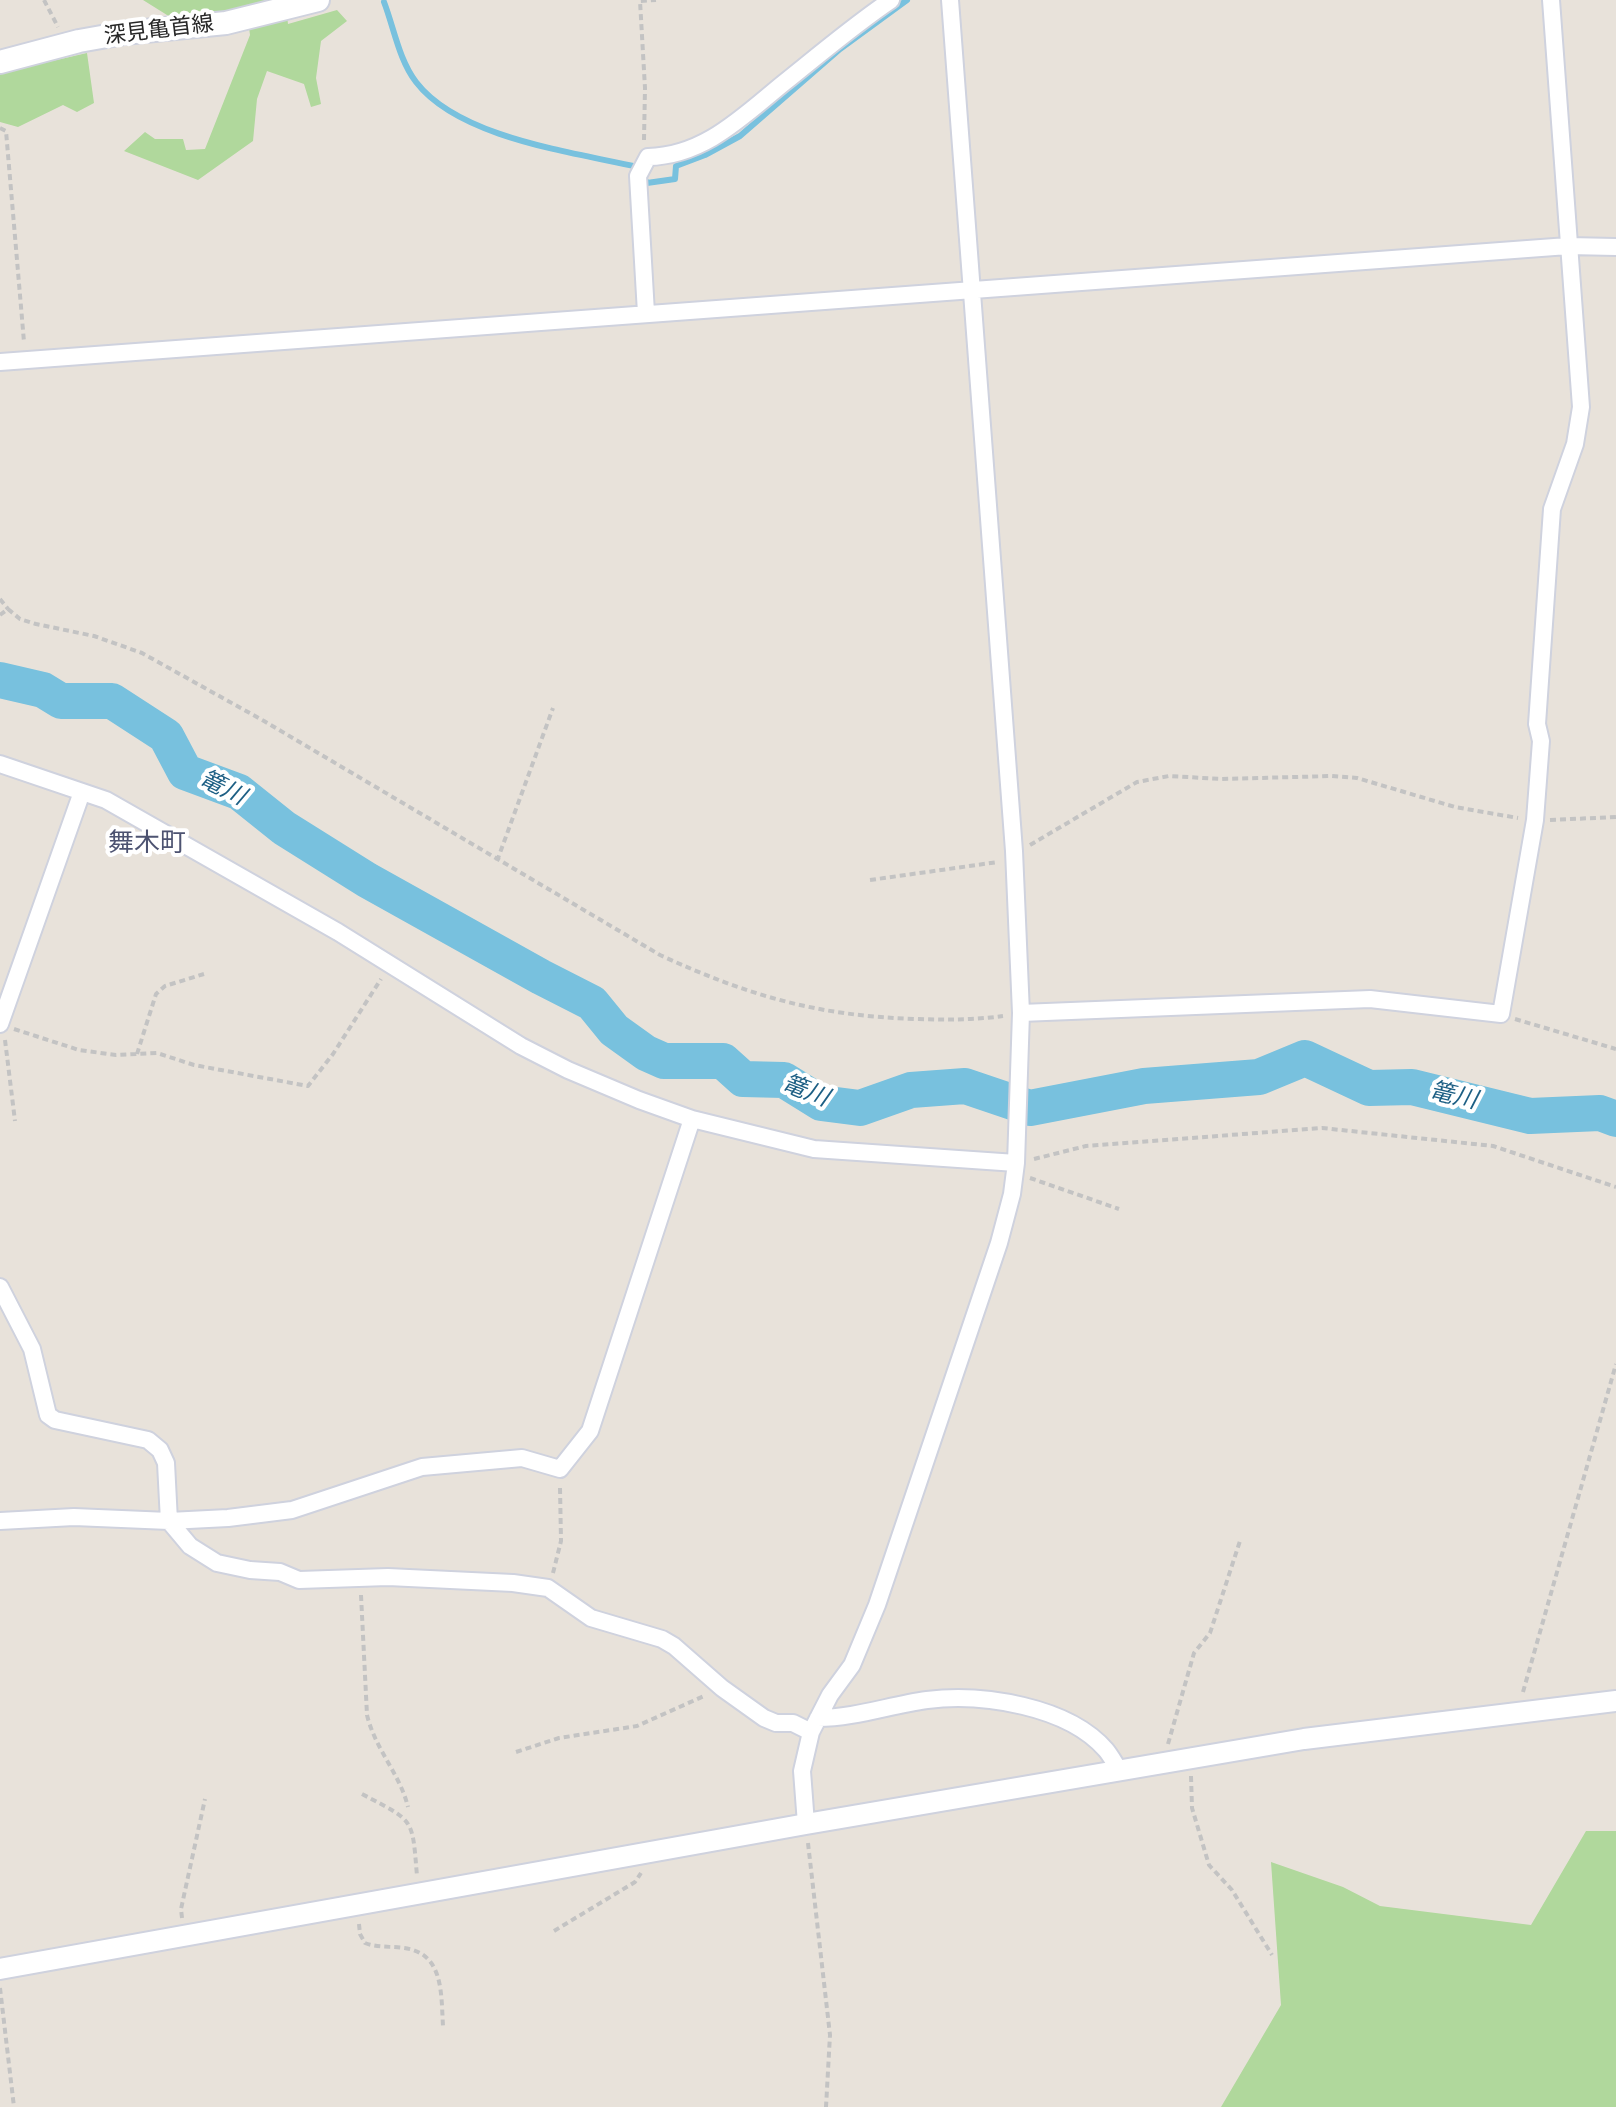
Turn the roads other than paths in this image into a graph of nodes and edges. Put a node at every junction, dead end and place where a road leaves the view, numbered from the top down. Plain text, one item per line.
1 (318, 0) edge
2 (891, 0) edge
3 (1551, 0) edge
4 (951, 7) edge
5 (0, 62) edge
6 (1568, 246) junction
7 (1616, 247) edge
8 (972, 291) junction
9 (646, 313) junction
10 (0, 362) edge
11 (0, 764) edge
12 (82, 792) junction
13 (1021, 1019) junction
14 (2, 1025) edge
15 (692, 1119) junction
16 (1015, 1170) junction
17 (0, 1287) edge
18 (0, 1521) edge
19 (169, 1521) junction
20 (1616, 1701) edge
21 (814, 1725) junction
22 (1120, 1771) junction
23 (806, 1824) junction
24 (0, 1969) edge

1 - 5 main road, 深見亀首線
2 - 9 street
3 - 6 street
4 - 8 street
6 - 7 street
6 - 8 street
6 - 13 street
8 - 9 street
8 - 13 street
9 - 10 street
11 - 12 street
12 - 14 street
12 - 15 street
13 - 16 street
15 - 16 street
15 - 19 street
16 - 21 street
17 - 19 street
18 - 19 street
19 - 21 street
20 - 22 street
21 - 22 street
21 - 23 street
22 - 23 street
23 - 24 street

